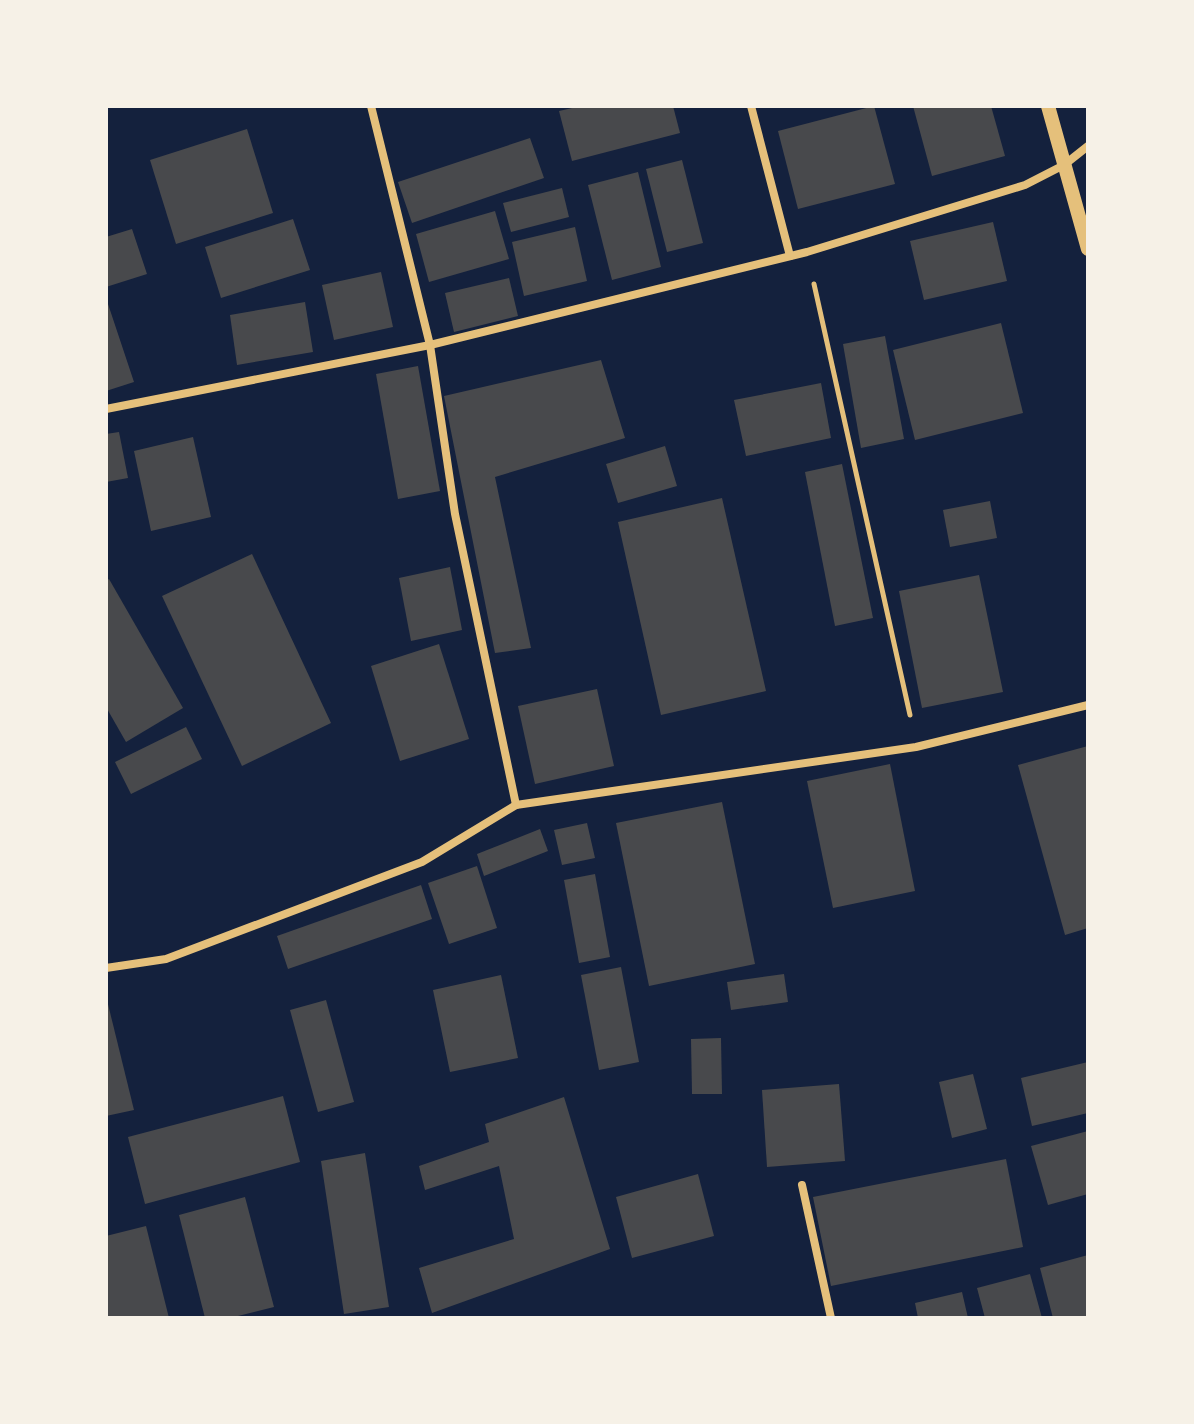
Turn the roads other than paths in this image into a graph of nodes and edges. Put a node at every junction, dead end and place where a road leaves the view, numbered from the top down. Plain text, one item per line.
1 (371, 106) edge
2 (751, 106) edge
3 (1048, 106) edge
4 (1088, 146) edge
5 (1064, 165) junction
6 (1088, 249) edge
7 (790, 256) junction
8 (430, 345) junction
9 (106, 409) edge
10 (1088, 705) edge
11 (516, 805) junction
12 (106, 968) edge
13 (802, 1185) dead end
14 (831, 1318) edge

1 - 8 street
2 - 7 street
3 - 5 street
4 - 5 street
5 - 6 street
5 - 7 street
7 - 8 street
8 - 9 street
8 - 11 street
10 - 11 street
11 - 12 street
13 - 14 street

